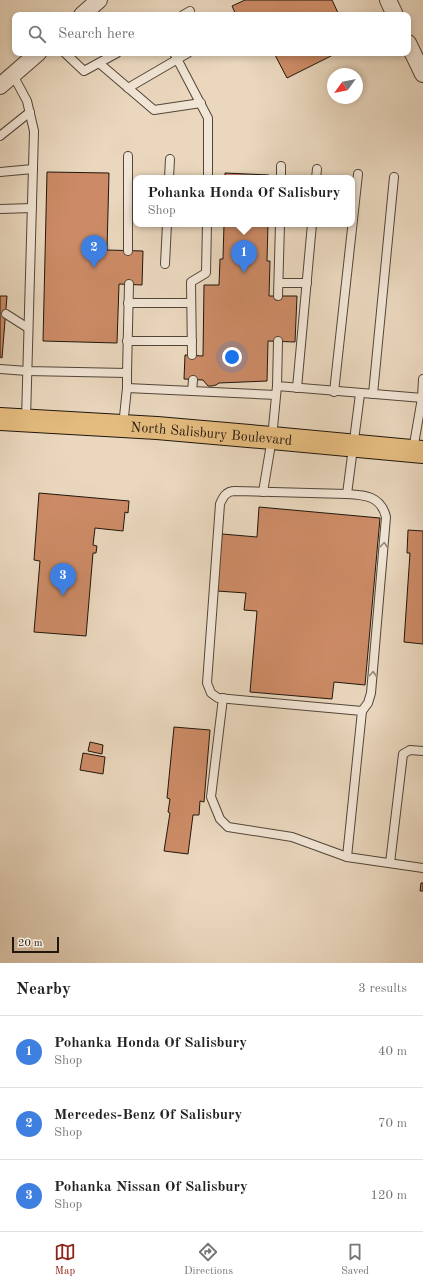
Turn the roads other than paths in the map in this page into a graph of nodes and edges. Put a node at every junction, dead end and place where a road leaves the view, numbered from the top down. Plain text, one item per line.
1 (99, 0) edge
2 (388, 0) edge
3 (85, 12) edge
4 (394, 12) edge
5 (411, 49) edge
6 (35, 56) edge
7 (68, 56) edge
8 (112, 56) edge
9 (175, 56) edge
10 (99, 63) junction
11 (423, 74) edge
12 (13, 75) junction
13 (0, 86) edge
14 (128, 88) junction
15 (201, 103) junction
16 (30, 112) junction
17 (0, 136) edge
18 (128, 156) dead end
19 (170, 159) dead end
20 (281, 166) dead end
21 (33, 170) junction
22 (0, 172) edge
23 (358, 174) dead end
24 (169, 175) edge
25 (208, 175) edge
26 (281, 175) edge
27 (394, 177) dead end
28 (355, 201) edge
29 (32, 208) junction
30 (0, 209) edge
31 (167, 227) edge
32 (207, 227) edge
33 (280, 227) edge
34 (312, 227) edge
35 (352, 227) edge
36 (128, 251) dead end
37 (165, 264) dead end
38 (279, 283) junction
39 (307, 283) junction
40 (129, 284) dead end
41 (278, 296) dead end
42 (191, 303) junction
43 (128, 304) junction
44 (6, 314) dead end
45 (28, 328) junction
46 (127, 341) junction
47 (192, 341) junction
48 (278, 341) dead end
49 (192, 356) dead end
50 (0, 369) edge
51 (27, 371) junction
52 (127, 373) junction
53 (423, 379) edge
54 (193, 380) dead end
55 (127, 388) junction
56 (297, 388) junction
57 (276, 390) junction
58 (192, 391) junction
59 (334, 392) junction
60 (360, 394) junction
61 (373, 394) junction
62 (422, 398) edge
63 (0, 419) edge
64 (26, 420) junction
65 (124, 426) junction
66 (272, 438) junction
67 (353, 446) junction
68 (418, 452) edge
69 (264, 492) junction
70 (347, 494) junction
71 (223, 698) junction
72 (362, 711) junction
73 (423, 751) edge
74 (347, 857) junction
75 (390, 863) junction
76 (423, 868) edge

1 - 3 street
2 - 4 street
5 - 11 street
6 - 12 street
7 - 10 lane
8 - 10 lane
9 - 14 lane
9 - 15 lane
10 - 14 lane
12 - 13 street
12 - 16 lane
14 - 15 lane
15 - 25 lane
16 - 17 lane
16 - 21 lane
18 - 36 lane
19 - 24 lane
20 - 26 lane
21 - 22 lane
21 - 29 lane
23 - 28 lane
27 - 61 lane
29 - 30 lane
29 - 45 lane
31 - 37 lane
32 - 42 lane
33 - 38 lane
34 - 39 lane
35 - 59 lane
38 - 39 lane
38 - 41 lane
39 - 56 lane
40 - 43 lane
42 - 43 lane
42 - 47 lane
43 - 46 lane
44 - 45 lane
45 - 51 lane
46 - 47 lane
46 - 52 lane
47 - 49 lane
48 - 57 lane
50 - 51 lane
51 - 52 lane
51 - 64 lane
52 - 55 lane
53 - 62 lane
54 - 58 lane
55 - 58 lane
55 - 65 lane
56 - 57 lane
56 - 59 lane
57 - 58 lane
57 - 66 lane
59 - 60 lane
60 - 61 lane
60 - 67 lane
61 - 62 lane
62 - 68 lane
63 - 64 main road, North Salisbury Boulevard
64 - 65 main road, North Salisbury Boulevard
65 - 66 main road, North Salisbury Boulevard
66 - 67 main road, North Salisbury Boulevard
66 - 69 lane
67 - 68 main road, North Salisbury Boulevard
67 - 70 lane
69 - 70 lane
69 - 71 lane
72 -> 70 lane
71 - 72 lane
71 - 74 lane
72 - 74 lane
73 - 75 lane
74 - 75 lane
75 - 76 lane

